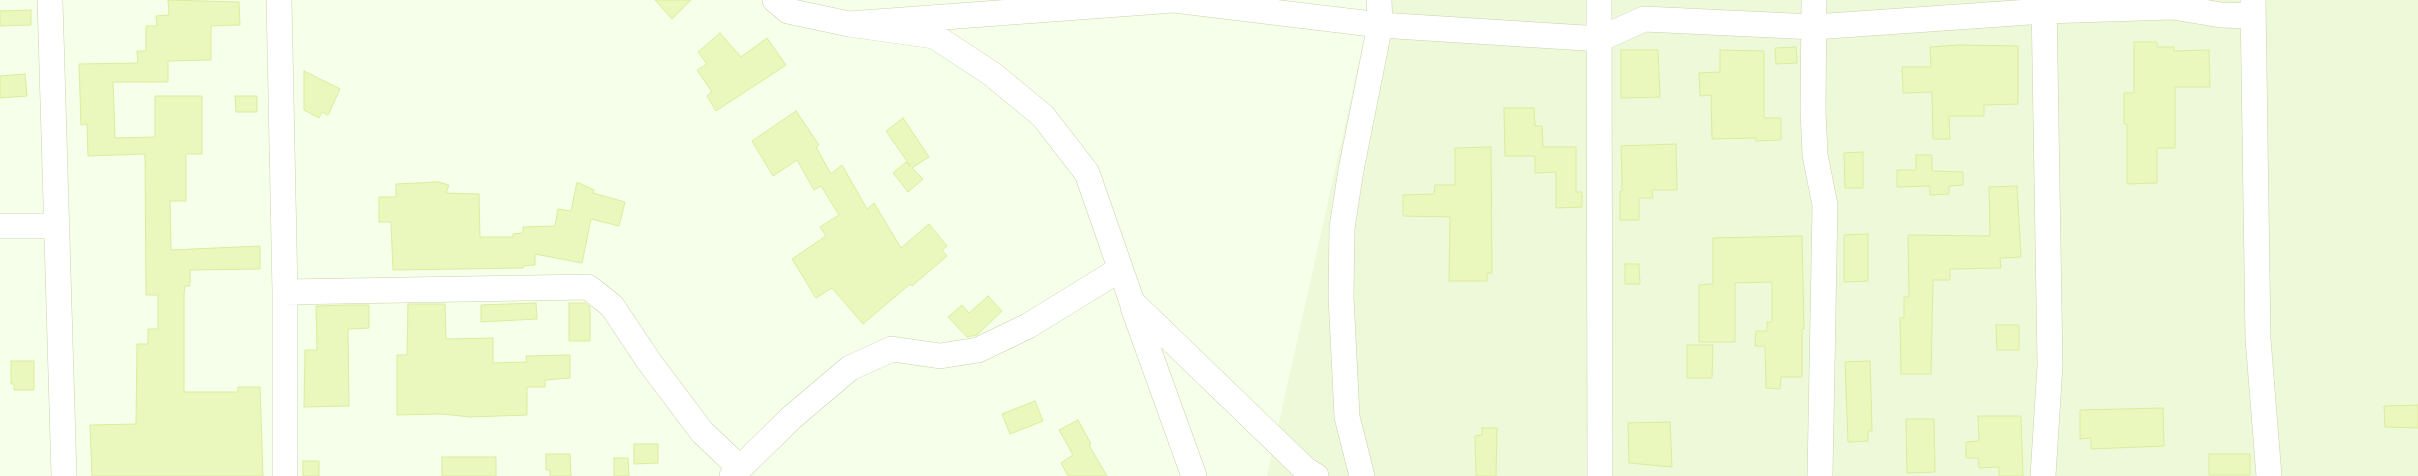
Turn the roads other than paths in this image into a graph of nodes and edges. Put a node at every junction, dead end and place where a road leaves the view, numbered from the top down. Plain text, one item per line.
1 (50, 0) edge
2 (279, 0) edge
3 (775, 0) edge
4 (1379, 0) edge
5 (1599, 0) edge
6 (1814, 0) edge
7 (2044, 5) edge
8 (2253, 8) edge
9 (849, 24) junction
10 (1380, 25) junction
11 (1814, 27) junction
12 (1600, 39) junction
13 (0, 226) edge
14 (57, 226) junction
15 (1119, 270) junction
16 (285, 292) junction
17 (1132, 302) junction
18 (736, 472) edge
19 (64, 476) edge
20 (285, 476) edge
21 (1194, 476) edge
22 (1316, 476) edge
23 (1362, 476) edge
24 (1600, 476) edge
25 (1820, 476) edge
26 (2043, 476) edge
27 (2269, 476) edge

1 - 14 street
2 - 16 street
3 - 9 street
4 - 10 street
5 - 12 street
6 - 11 street
7 - 8 street
7 - 11 street
7 - 26 street
8 - 27 street
9 - 10 street
9 - 15 street
10 - 12 street
10 - 23 street
11 - 12 street
11 - 25 street
12 - 24 street
13 - 14 street
14 - 19 street
15 - 17 street
15 - 18 street
16 - 18 street
16 - 20 street
17 - 21 street
17 - 22 street

